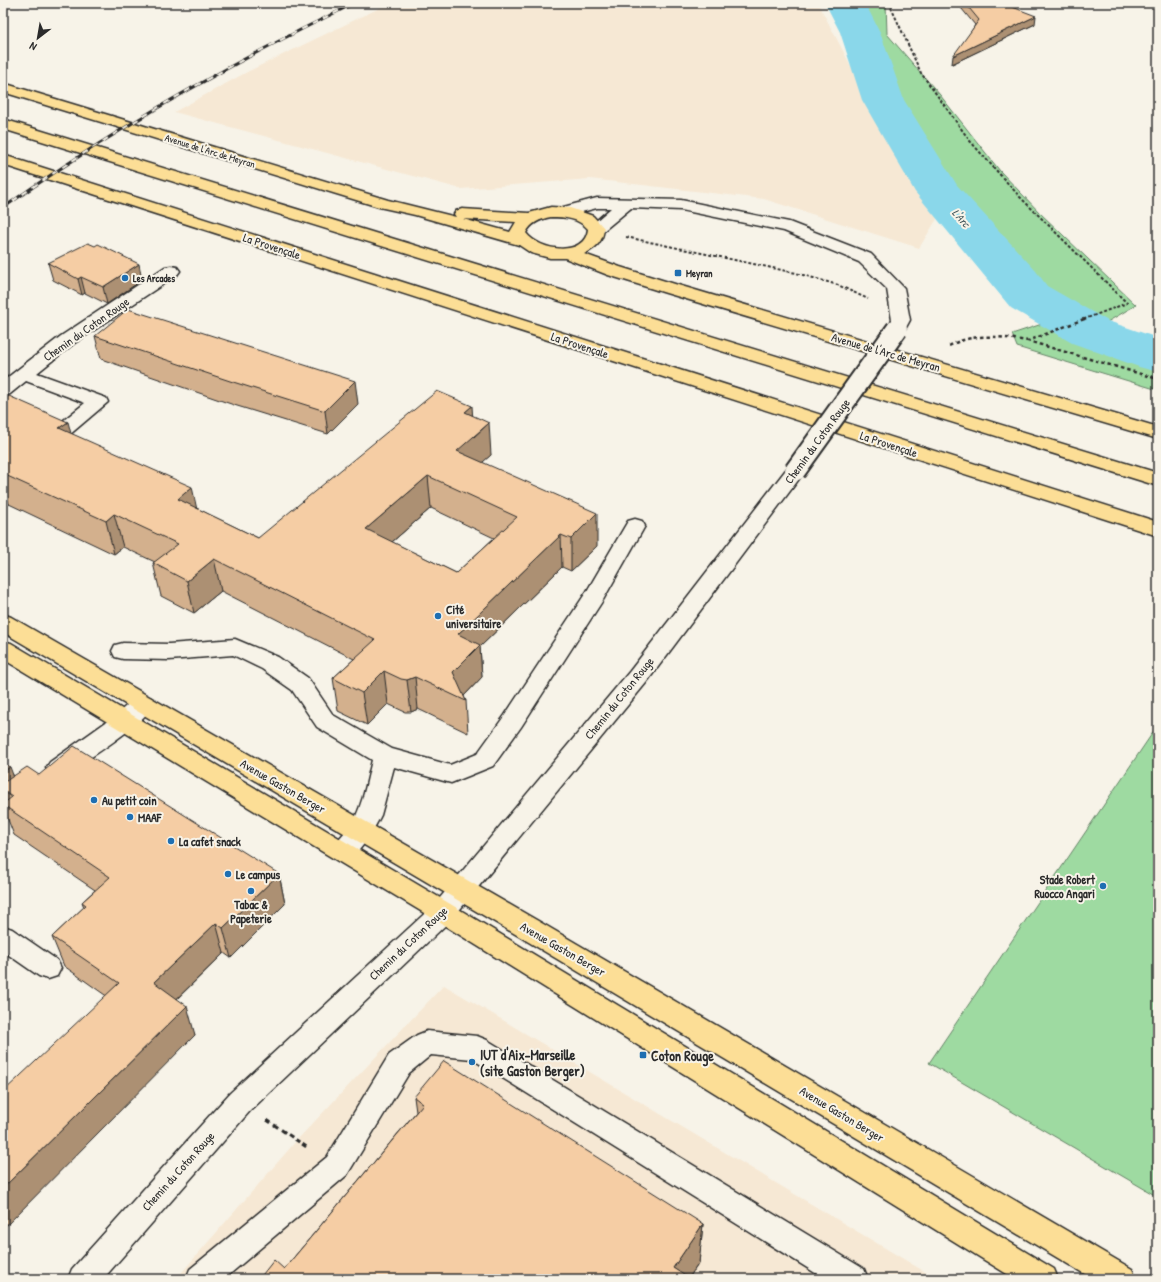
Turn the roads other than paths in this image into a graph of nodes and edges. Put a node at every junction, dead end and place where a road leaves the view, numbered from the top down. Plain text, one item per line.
1 (3, 87) edge
2 (3, 124) edge
3 (3, 160) edge
4 (627, 203) junction
5 (418, 211) junction
6 (562, 212) junction
7 (529, 218) junction
8 (596, 233) junction
9 (522, 241) junction
10 (567, 253) junction
11 (171, 271) dead end
12 (614, 271) junction
13 (23, 374) junction
14 (3, 390) edge
15 (61, 432) edge
16 (1158, 433) edge
17 (1158, 480) edge
18 (635, 526) dead end
19 (1158, 529) edge
20 (3, 622) edge
21 (3, 649) edge
22 (123, 651) dead end
23 (143, 704) junction
24 (124, 721) junction
25 (385, 756) junction
26 (41, 780) edge
27 (360, 831) junction
28 (342, 851) junction
29 (460, 889) junction
30 (443, 912) junction
31 (3, 937) edge
32 (48, 968) dead end
33 (83, 1279) edge
34 (201, 1279) edge
35 (853, 1279) edge
36 (1043, 1279) edge
37 (1121, 1279) edge

1 - 5 main road, Avenue de l'Arc de Meyran
2 - 17 main road
3 - 19 main road, La Provençale
4 - 6 street
4 - 8 street
4 - 29 street, Chemin du Coton Rouge, bridge
5 - 7 main road, Avenue de l'Arc de Meyran
5 - 9 main road, Avenue de l'Arc de Meyran
6 - 7 main road, Avenue de l'Arc de Meyran
6 - 8 main road, Avenue de l'Arc de Meyran
7 - 9 main road
8 - 10 main road
8 - 12 main road
9 - 10 main road, Avenue de l'Arc de Meyran
10 - 12 main road, Avenue de l'Arc de Meyran
11 - 13 street, Chemin du Coton Rouge
12 - 16 main road, Avenue de l'Arc de Meyran
13 - 14 street, Chemin du Coton Rouge
13 - 15 street
18 - 25 street
20 - 23 main road, Avenue Gaston Berger
21 - 24 main road, Avenue Gaston Berger
22 - 25 street
23 - 24 street
23 - 27 main road, Avenue Gaston Berger
24 - 26 street
24 - 28 main road, Avenue Gaston Berger
25 - 27 street
27 - 28 street
27 - 29 main road, Avenue Gaston Berger
28 - 30 main road, Avenue Gaston Berger
29 - 30 street, Chemin du Coton Rouge
29 - 37 main road, Avenue Gaston Berger
30 - 33 street, Chemin du Coton Rouge
30 - 36 main road, Avenue Gaston Berger
31 - 32 street
34 - 35 street

